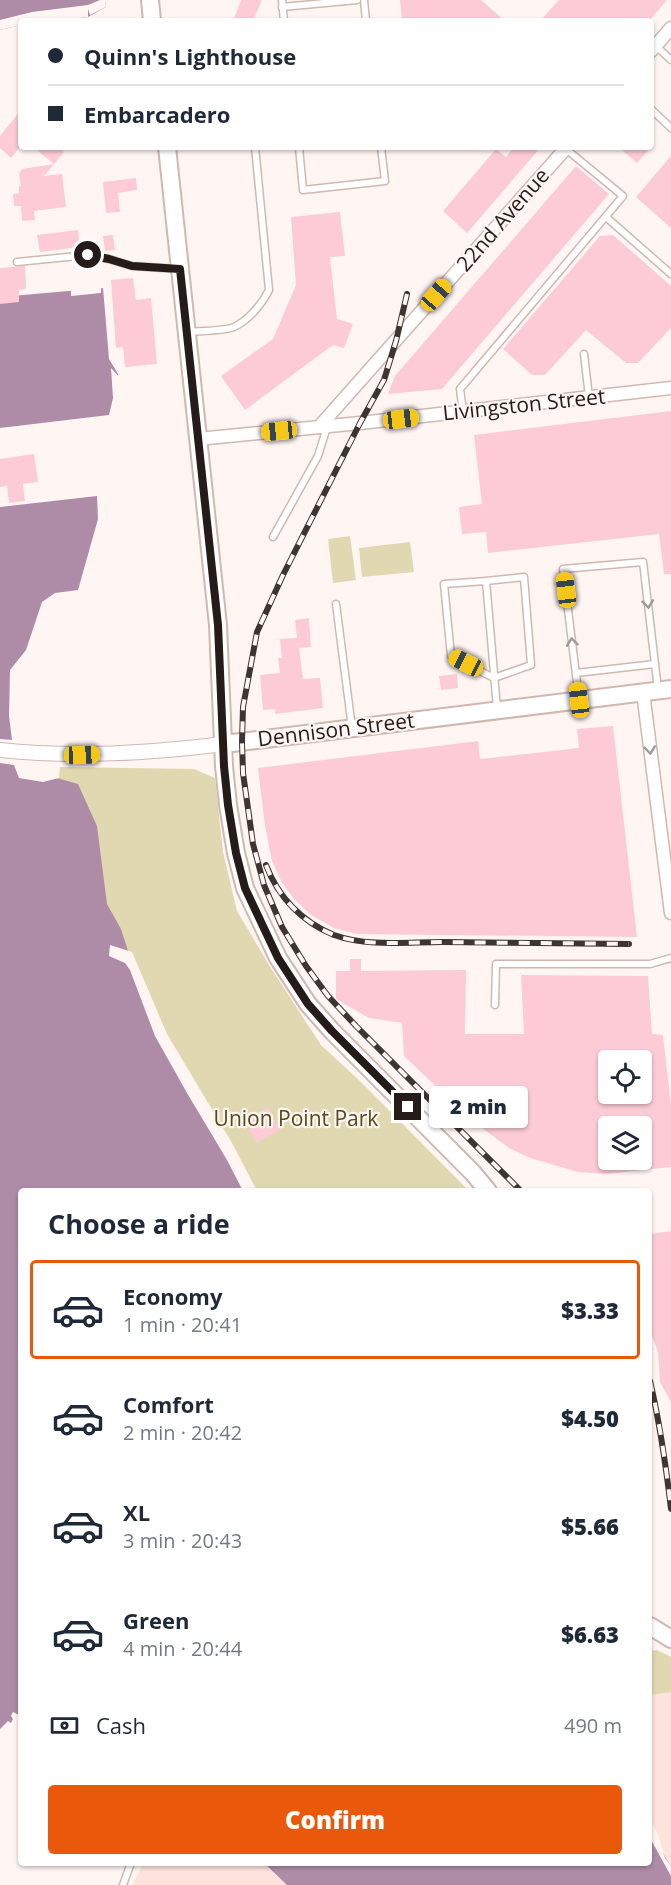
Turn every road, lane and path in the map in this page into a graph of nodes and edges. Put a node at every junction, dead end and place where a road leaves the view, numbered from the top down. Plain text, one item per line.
1 (150, 0) edge
2 (357, 0) edge
3 (364, 0) edge
4 (282, 3) edge
5 (153, 18) edge
6 (284, 18) edge
7 (366, 18) edge
8 (671, 28) edge
9 (654, 47) edge
10 (654, 49) edge
11 (671, 60) edge
12 (654, 112) edge
13 (671, 128) edge
14 (167, 150) edge
15 (255, 150) edge
16 (299, 150) edge
17 (381, 150) edge
18 (564, 150) edge
19 (568, 150) edge
20 (606, 217) junction
21 (17, 262) dead end
22 (180, 269) junction
23 (671, 274) edge
24 (187, 332) junction
25 (584, 354) dead end
26 (671, 388) edge
27 (589, 398) junction
28 (463, 412) junction
29 (323, 427) junction
30 (198, 439) junction
31 (273, 537) dead end
32 (486, 581) junction
33 (336, 604) dead end
34 (655, 664) junction
35 (576, 673) junction
36 (494, 678) junction
37 (657, 690) edge
38 (579, 700) junction
39 (497, 710) junction
40 (352, 729) junction
41 (224, 744) junction
42 (0, 750) edge
43 (671, 913) edge
44 (671, 958) edge
45 (495, 1005) dead end
46 (486, 1188) edge
47 (652, 1627) edge
48 (671, 1639) edge
49 (130, 1866) edge
50 (123, 1885) edge

1 - 5 main road
2 - 4 lane
3 - 7 lane
4 - 6 lane
8 - 9 street
10 - 11 lane
12 - 13 lane
14 - 22 main road
15 - 24 lane
16 - 17 lane
18 - 29 street, 22nd Avenue
19 - 20 lane
20 - 23 lane
20 - 28 lane
21 - 22 lane
22 - 24 main road
24 - 30 main road
25 - 27 lane
26 - 27 street, Livingston Street
27 - 28 street, Livingston Street
28 - 29 street, Livingston Street
29 - 30 street, Livingston Street
29 - 31 lane
30 - 41 main road
32 - 36 lane
32 - 36 lane
32 - 36 lane
33 - 40 lane
34 - 35 lane
35 -> 34 lane
34 - 37 lane
35 - 38 lane
36 - 39 lane
37 - 38 main road, Dennison Street
37 -> 43 street
38 - 39 main road, Dennison Street
39 - 40 main road, Dennison Street
40 - 41 main road, Dennison Street
41 - 42 street, Dennison Street
41 - 46 main road
44 - 45 lane
47 - 48 main road
49 - 50 lane

